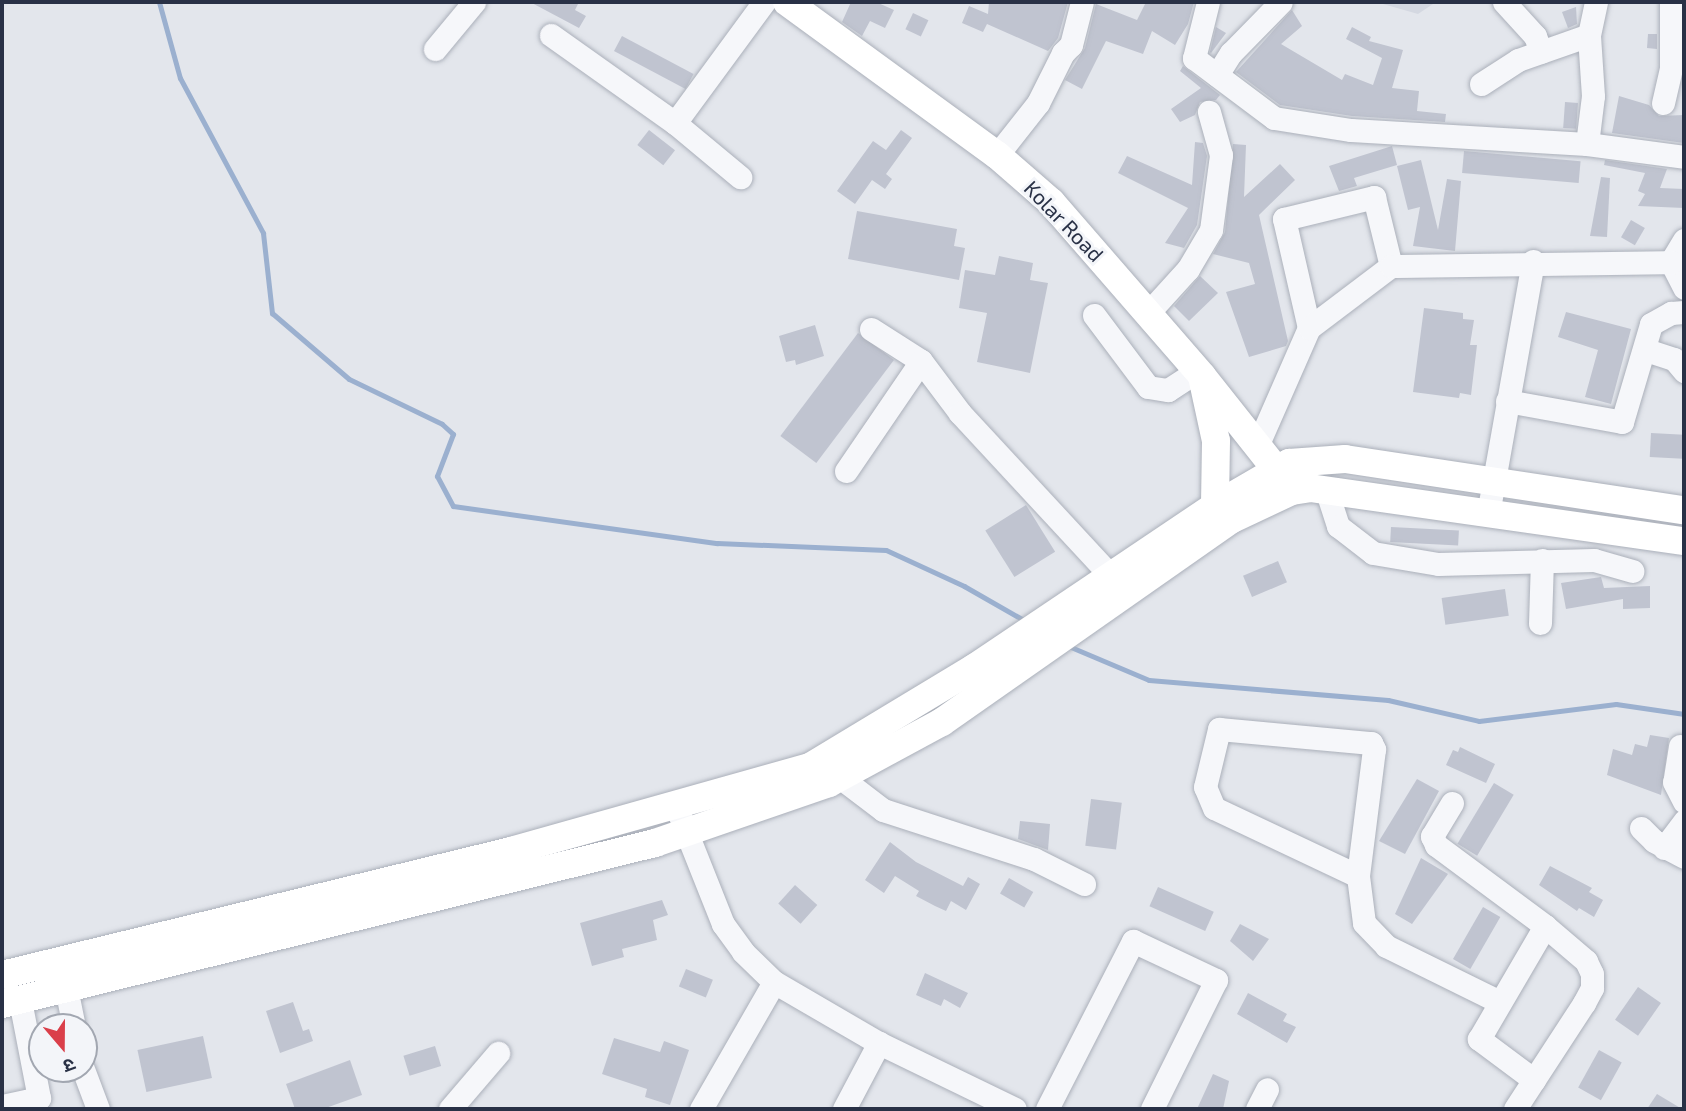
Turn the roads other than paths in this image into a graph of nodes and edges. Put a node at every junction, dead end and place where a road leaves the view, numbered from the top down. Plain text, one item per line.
1 (474, 2) edge
2 (764, 2) edge
3 (787, 2) edge
4 (1082, 2) edge
5 (1208, 2) edge
6 (1282, 2) edge
7 (1504, 2) edge
8 (1596, 2) edge
9 (1671, 2) edge
10 (551, 35) dead end
11 (1589, 35) junction
12 (435, 49) dead end
13 (1541, 52) junction
14 (1677, 65) edge
15 (1217, 75) junction
16 (1481, 84) dead end
17 (1663, 103) dead end
18 (1209, 112) dead end
19 (675, 122) junction
20 (1587, 144) junction
21 (998, 155) junction
22 (1684, 157) edge
23 (740, 177) dead end
24 (1684, 240) edge
25 (1533, 261) junction
26 (1671, 262) junction
27 (1391, 266) junction
28 (1684, 288) edge
29 (1684, 312) edge
30 (1148, 313) junction
31 (1094, 315) dead end
32 (871, 328) dead end
33 (1309, 328) junction
34 (1646, 350) junction
35 (921, 360) junction
36 (1684, 371) edge
37 (1199, 373) junction
38 (1507, 401) junction
39 (1258, 444) junction
40 (846, 471) dead end
41 (1284, 479) junction
42 (1491, 480) junction
43 (1327, 492) junction
44 (1214, 506) junction
45 (1684, 510) edge
46 (1488, 514) junction
47 (1684, 541) edge
48 (1542, 560) junction
49 (1632, 571) dead end
50 (1112, 577) junction
51 (1540, 623) dead end
52 (1680, 746) dead end
53 (841, 778) junction
54 (1684, 802) edge
55 (1452, 803) dead end
56 (677, 808) junction
57 (1684, 821) edge
58 (1641, 828) dead end
59 (686, 835) junction
60 (1674, 853) edge
61 (1358, 876) junction
62 (1083, 884) dead end
63 (1545, 926) junction
64 (2, 975) edge
65 (64, 976) junction
66 (774, 982) junction
67 (11, 1002) edge
68 (1500, 1002) junction
69 (72, 1013) edge
70 (878, 1043) junction
71 (498, 1053) dead end
72 (1534, 1080) junction
73 (88, 1083) edge
74 (2, 1106) edge
75 (98, 1109) edge
76 (450, 1109) edge
77 (701, 1109) edge
78 (844, 1109) edge
79 (1014, 1109) edge
80 (1047, 1109) edge
81 (1152, 1109) edge
82 (1515, 1109) edge

1 - 12 street
2 - 19 street
3 - 21 main road, Kolar Road
4 - 21 street
5 - 15 street
6 - 15 street
7 - 13 street
8 - 11 street
9 - 14 street
10 - 19 street
11 - 13 street
11 - 20 street
13 - 16 street
14 - 17 street
15 - 20 street
18 - 30 street
19 - 23 street
20 - 22 street
21 - 30 main road, Kolar Road
24 - 26 street
25 - 26 street
25 - 27 street
25 - 38 street
26 - 28 street
27 - 33 street
27 - 33 street
29 - 34 street
30 - 37 main road, Kolar Road
31 - 37 street
32 - 35 street
33 - 39 street
34 - 36 street
34 - 38 street
35 - 40 street
35 - 50 street
37 - 39 main road, Kolar Road
37 - 44 main road
38 - 42 street
39 - 41 main road, Kolar Road
41 - 42 main road
41 - 43 main road
41 - 44 main road
41 - 53 main road
42 - 45 main road
42 - 46 street
43 - 46 main road
43 - 48 street
44 - 50 main road
46 - 47 main road
48 - 49 street
48 - 51 street
50 - 56 main road
52 - 54 street
53 - 59 main road
53 - 62 street
55 - 63 street
56 - 59 street
56 - 65 main road
57 - 60 street
58 - 60 street
59 - 65 main road
59 - 66 street
61 - 61 street
61 - 68 street
63 - 68 street
63 - 72 street
64 - 65 main road
65 - 67 main road
65 - 69 street
66 - 70 street
66 - 77 street
67 - 74 street
68 - 72 street
70 - 78 street
70 - 79 street
71 - 76 street
72 - 82 street
73 - 75 street
80 - 81 street

